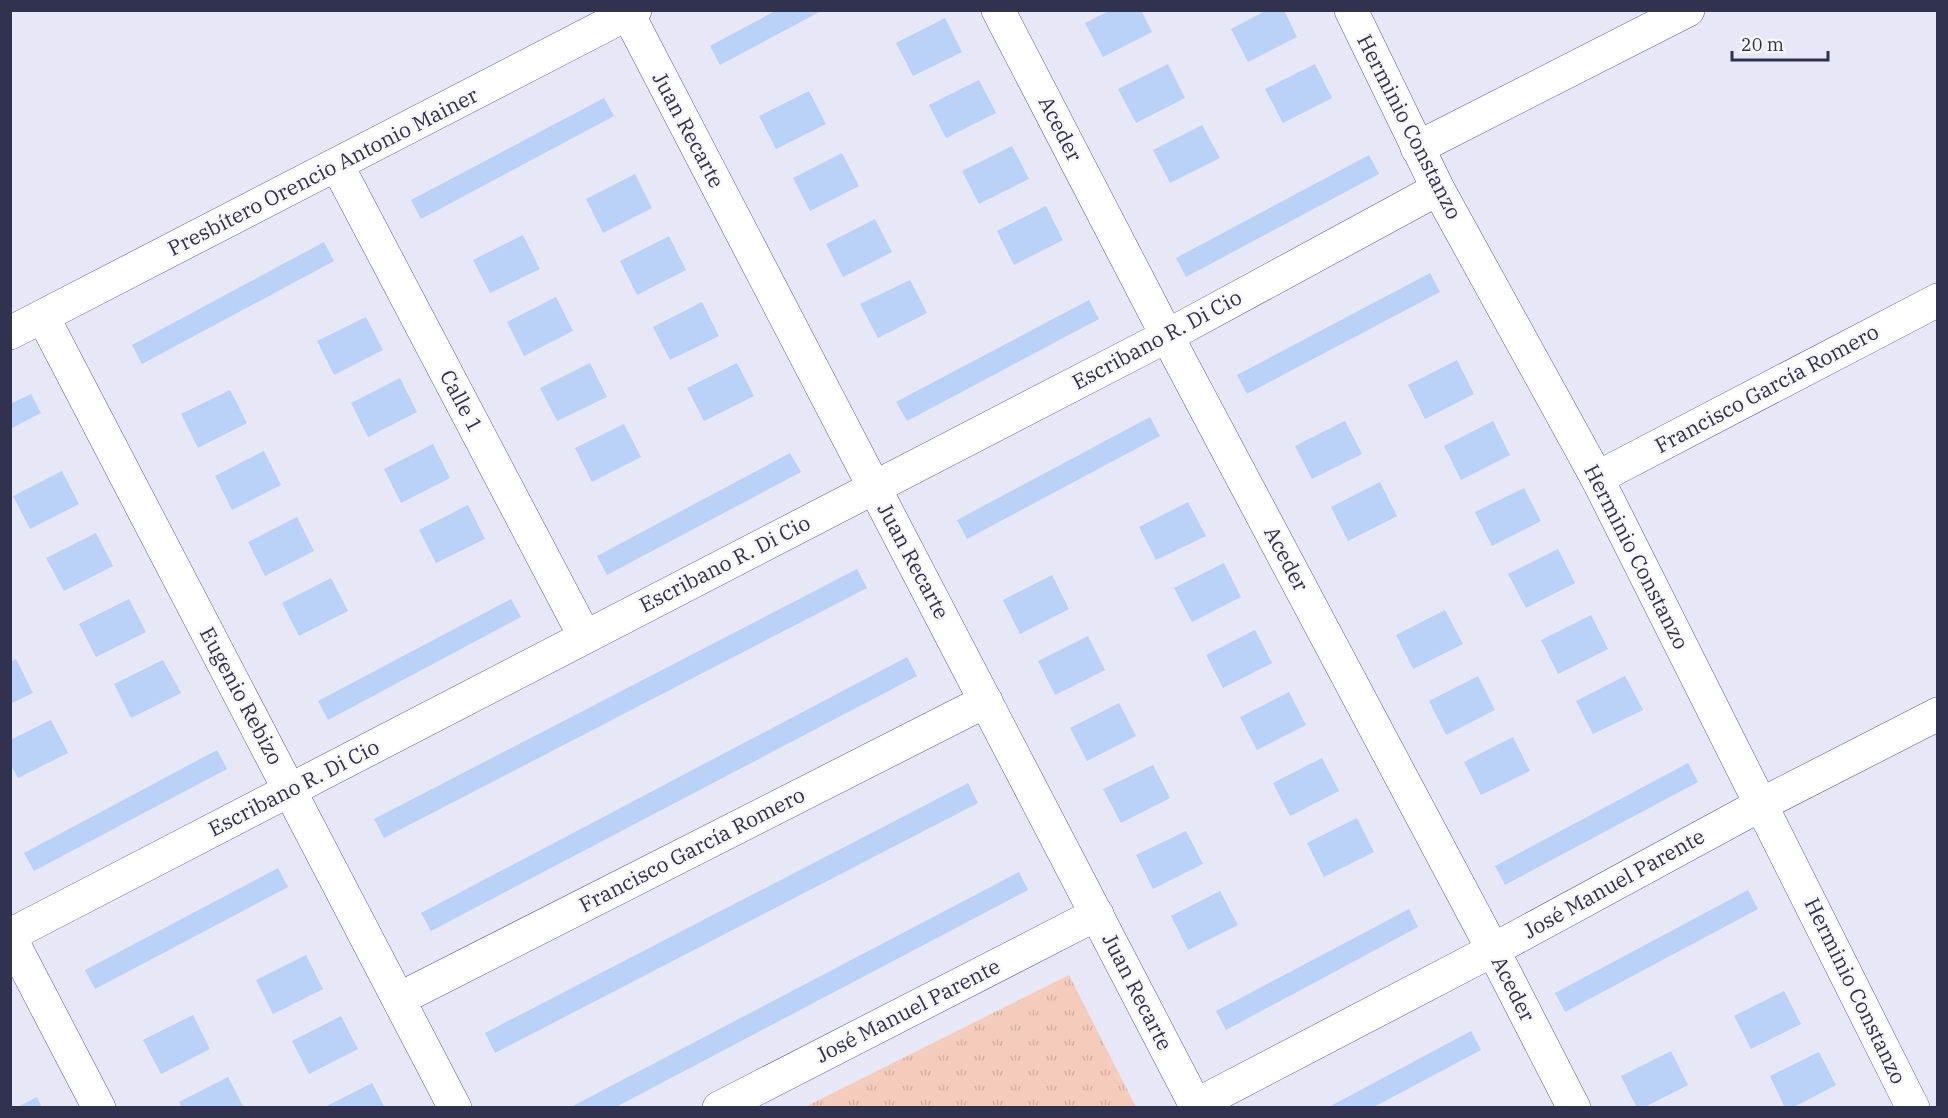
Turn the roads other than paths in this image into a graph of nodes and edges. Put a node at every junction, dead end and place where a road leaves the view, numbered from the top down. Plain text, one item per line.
1 (998, 10) edge
2 (1350, 10) edge
3 (1688, 10) edge
4 (632, 12) edge
5 (1417, 148) junction
6 (337, 165) junction
7 (1438, 189) junction
8 (1938, 300) edge
9 (43, 316) junction
10 (10, 333) edge
11 (1167, 336) junction
12 (1597, 478) junction
13 (875, 487) junction
14 (585, 637) junction
15 (986, 701) junction
16 (1938, 714) edge
17 (290, 790) junction
18 (1762, 804) junction
19 (1096, 914) junction
20 (10, 936) edge
21 (1493, 950) junction
22 (399, 999) junction
23 (1197, 1106) edge
24 (99, 1107) edge
25 (455, 1107) edge
26 (719, 1107) edge
27 (1574, 1107) edge
28 (1913, 1107) edge

1 - 11 street, Aceder
2 - 5 street, Herminio Constanzo
3 - 5 street
4 - 6 street, Presbítero Orencio Antonio Mainer
4 - 13 street, Juan Recarte
5 - 7 street, Herminio Constanzo
6 - 9 street, Presbítero Orencio Antonio Mainer
6 - 14 street, Calle 1
7 - 11 street, Escribano R. Di Cio
7 - 12 street, Herminio Constanzo
8 - 12 street, Francisco García Romero
9 - 10 street, Presbítero Orencio Antonio Mainer
9 - 17 street, Eugenio Rebizo
11 - 13 street, Escribano R. Di Cio
11 - 21 street, Aceder
12 - 18 street, Herminio Constanzo
13 - 14 street, Escribano R. Di Cio
13 - 15 street, Juan Recarte
14 - 17 street, Escribano R. Di Cio
15 - 19 street, Juan Recarte
15 - 22 street, Francisco García Romero
16 - 18 street, José Manuel Parente
17 - 20 street, Escribano R. Di Cio
17 - 22 street, Eugenio Rebizo
18 - 21 street, José Manuel Parente
18 - 28 street, Herminio Constanzo
19 - 23 street, Juan Recarte
19 - 26 street, José Manuel Parente
20 - 24 street
21 - 23 street, José Manuel Parente
21 - 27 street, Aceder
22 - 25 street, Eugenio Rebizo

